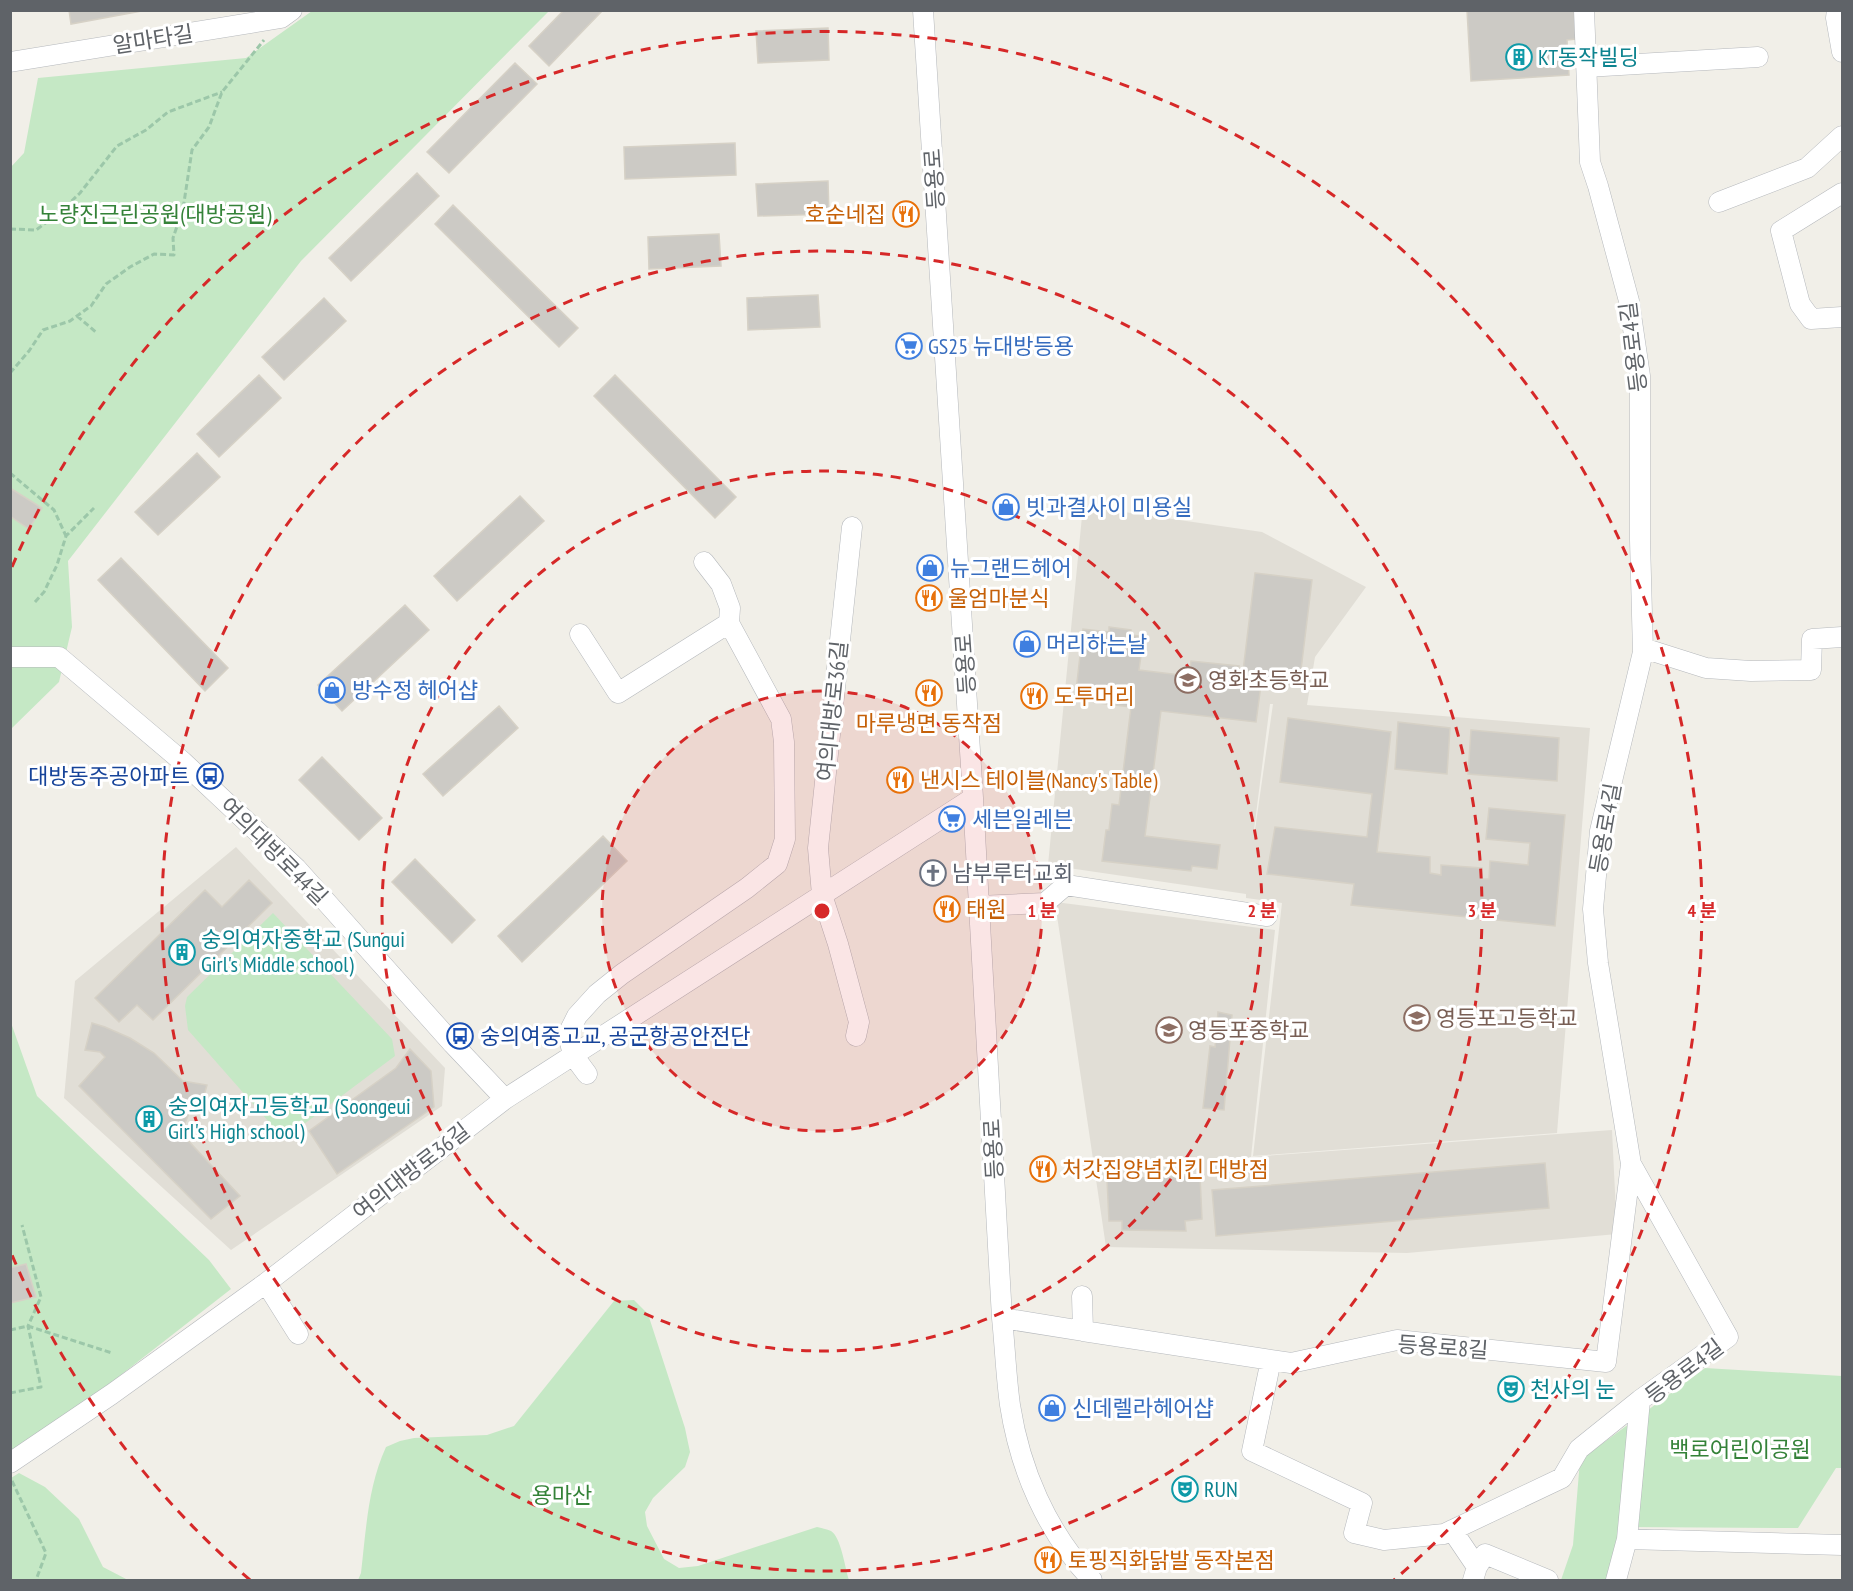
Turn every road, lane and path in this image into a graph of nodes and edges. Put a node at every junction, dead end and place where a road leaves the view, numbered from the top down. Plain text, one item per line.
1 (923, 10) edge
2 (1584, 10) edge
3 (1837, 10) edge
4 (287, 14) edge
5 (1842, 52) edge
6 (1758, 57) dead end
7 (10, 62) edge
8 (1586, 67) junction
9 (222, 92) junction
10 (1842, 136) edge
11 (1842, 194) edge
12 (1719, 202) dead end
13 (10, 229) edge
14 (77, 316) junction
15 (1842, 317) edge
16 (97, 333) dead end
17 (10, 373) edge
18 (10, 473) edge
19 (94, 508) dead end
20 (852, 527) dead end
21 (66, 536) junction
22 (704, 561) dead end
23 (35, 602) dead end
24 (729, 622) junction
25 (580, 634) dead end
26 (1842, 637) edge
27 (1643, 648) junction
28 (10, 657) edge
29 (973, 798) junction
30 (822, 895) junction
31 (979, 906) junction
32 (1267, 916) dead end
33 (856, 1036) dead end
34 (573, 1055) junction
35 (587, 1074) dead end
36 (505, 1099) junction
37 (1631, 1164) junction
38 (22, 1225) dead end
39 (266, 1283) junction
40 (1082, 1296) dead end
41 (1002, 1318) junction
42 (28, 1326) junction
43 (10, 1330) edge
44 (1083, 1331) junction
45 (298, 1334) dead end
46 (112, 1353) dead end
47 (1271, 1360) junction
48 (10, 1393) edge
49 (1640, 1400) junction
50 (10, 1463) edge
51 (14, 1487) dead end
52 (1452, 1530) junction
53 (1627, 1539) junction
54 (1842, 1545) edge
55 (1475, 1574) edge
56 (36, 1581) edge
57 (1092, 1581) edge
58 (1548, 1581) edge
59 (1616, 1581) edge

1 - 29 street, 등용로
2 - 8 street, 등용로4길
3 - 5 street
4 - 7 street, 알마타길
4 - 9 path
6 - 8 street
8 - 27 street, 등용로4길
9 - 13 path
9 - 14 path
10 - 12 street
11 - 15 street
14 - 16 path
14 - 17 path
18 - 21 path
19 - 21 path
20 - 30 street, 여의대방로36길
21 - 23 path
22 - 24 street
24 - 25 street
24 - 34 street
26 - 27 street
27 - 37 street, 등용로4길
28 - 36 street, 여의대방로44길
29 - 30 street, 여의대방로36길
29 - 31 street, 등용로
30 - 33 street, 여의대방로36길
30 - 34 street, 여의대방로36길
31 - 32 street
31 - 41 street, 등용로
34 - 35 street
34 - 36 street, 여의대방로36길
36 - 39 street, 여의대방로36길
37 - 47 street, 등용로8길
37 - 49 street, 등용로4길
38 - 42 path
39 - 45 street
39 - 50 street, 여의대방로36길
40 - 44 street
41 - 44 street
41 - 57 street, 등용로
42 - 43 path
42 - 46 path
42 - 48 path
44 - 47 street, 등용로8길
47 - 52 street
49 - 52 street
49 - 53 street, 등용로4길
51 - 56 path
52 - 55 street
53 - 54 street
53 - 59 street, 등용로4길
55 - 58 street

